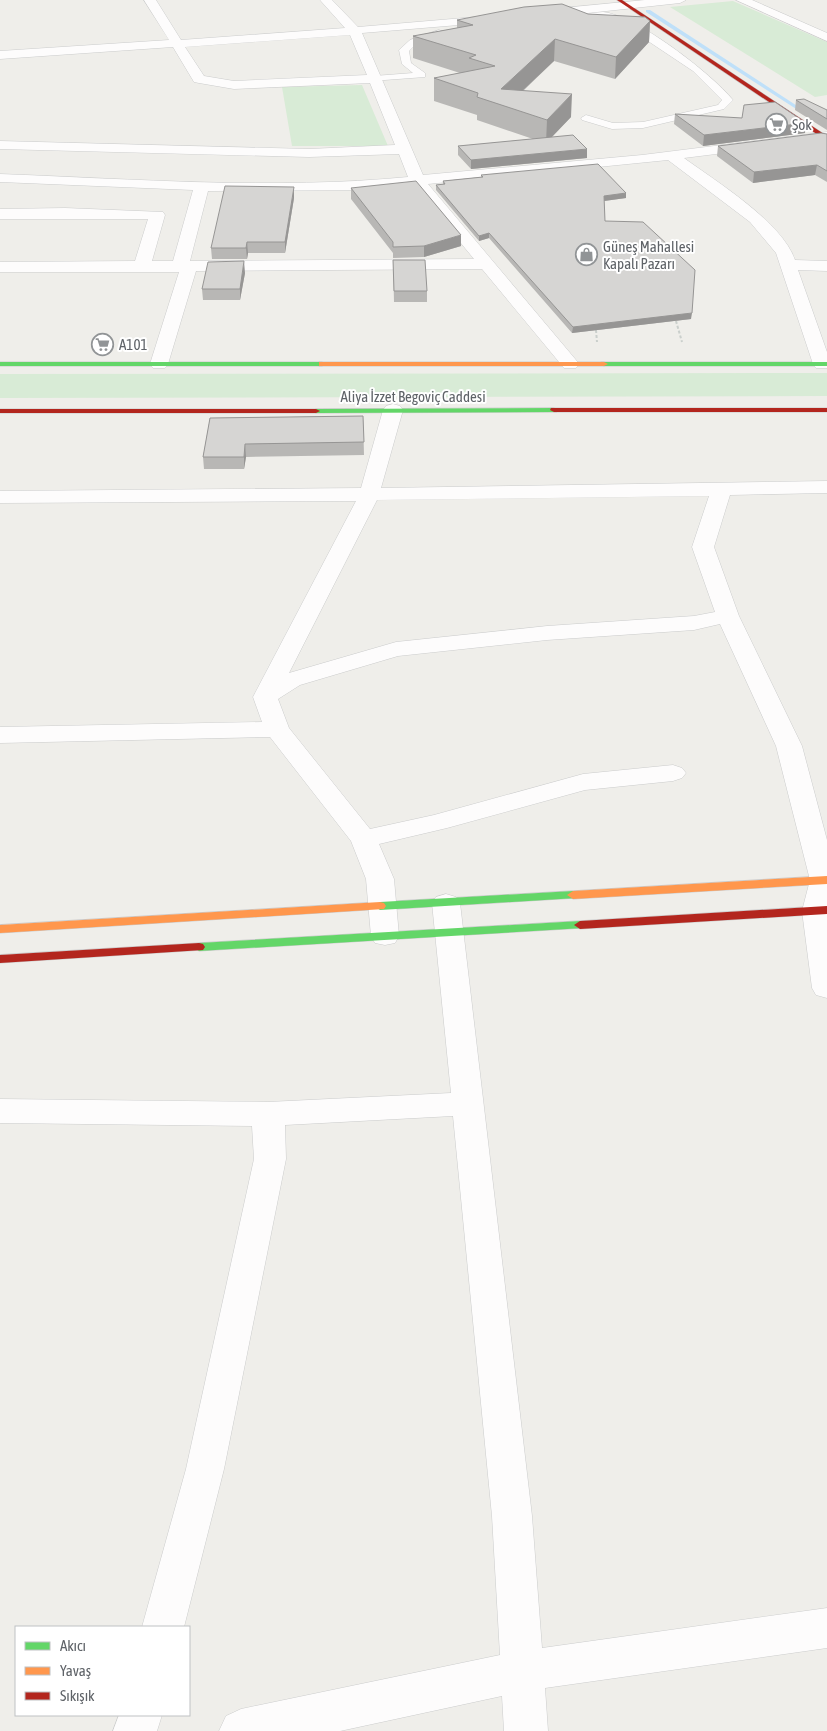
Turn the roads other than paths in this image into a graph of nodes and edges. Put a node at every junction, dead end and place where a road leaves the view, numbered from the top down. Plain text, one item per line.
1 (150, 0) edge
2 (326, 0) edge
3 (680, 0) edge
4 (742, 0) edge
5 (643, 2) edge
6 (623, 3) edge
7 (532, 18) joint
8 (503, 21) joint
9 (355, 31) junction
10 (694, 36) dead end
11 (826, 37) edge
12 (178, 43) junction
13 (0, 55) edge
14 (374, 79) junction
15 (586, 118) dead end
16 (826, 137) edge
17 (0, 145) edge
18 (404, 149) junction
19 (671, 155) junction
20 (0, 178) edge
21 (417, 180) junction
22 (202, 186) junction
23 (0, 214) edge
24 (486, 264) junction
25 (789, 266) junction
26 (827, 266) edge
27 (0, 267) edge
28 (142, 267) junction
29 (184, 267) junction
30 (0, 364) edge
31 (159, 364) junction
32 (570, 364) junction
33 (825, 364) edge
34 (393, 410) junction
35 (827, 410) edge
36 (0, 411) edge
37 (827, 487) edge
38 (721, 490) junction
39 (369, 495) junction
40 (0, 497) edge
41 (728, 616) junction
42 (265, 697) junction
43 (277, 729) junction
44 (0, 735) edge
45 (673, 773) dead end
46 (364, 839) junction
47 (825, 880) edge
48 (381, 906) junction
49 (821, 911) edge
50 (449, 917) junction
51 (0, 929) edge
52 (385, 936) junction
53 (0, 959) edge
54 (827, 988) edge
55 (469, 1104) junction
56 (0, 1111) edge
57 (268, 1114) junction
58 (163, 1626) edge
59 (827, 1628) edge
60 (522, 1671) junction
61 (140, 1716) edge
62 (135, 1731) edge
63 (241, 1731) edge
64 (526, 1731) edge

1 - 12 street
2 - 9 street
3 - 5 street
4 - 11 street
5 - 6 street
5 - 10 street
6 - 7 street
6 - 16 street
7 - 15 lane
8 - 9 street
8 - 14 lane
9 - 12 street
9 - 14 street
12 - 13 street
12 - 14 street
14 - 18 street
16 - 19 street
17 - 18 street
18 - 21 street
19 - 21 street
19 - 25 street
20 - 22 street
21 - 22 street
21 - 24 street
22 - 29 street
23 - 28 street
24 - 29 street
24 - 32 street
25 - 26 street
25 - 33 street
27 - 28 street
28 - 29 street
29 - 31 street
30 - 31 street, Aliya İzzet Begoviç Caddesi
31 - 32 street, Aliya İzzet Begoviç Caddesi
32 - 33 street, Aliya İzzet Begoviç Caddesi
34 - 35 street, Aliya İzzet Begoviç Caddesi
34 - 36 street, Aliya İzzet Begoviç Caddesi
34 - 39 street
37 - 38 street
38 - 39 street
38 - 41 street
39 - 40 street
39 - 42 street
41 - 42 street
41 - 47 street
42 - 43 street
43 - 44 street
43 - 46 street
45 - 46 street
46 - 48 street
47 - 49 street
47 - 50 street
48 - 50 street
48 - 51 street
48 - 52 street
49 - 50 street
49 - 54 street
50 - 52 street
50 - 55 street
52 - 53 street
55 - 57 street
55 - 60 street
56 - 57 street
57 - 58 street
59 - 60 street
60 - 63 street
60 - 64 street
61 - 62 street

